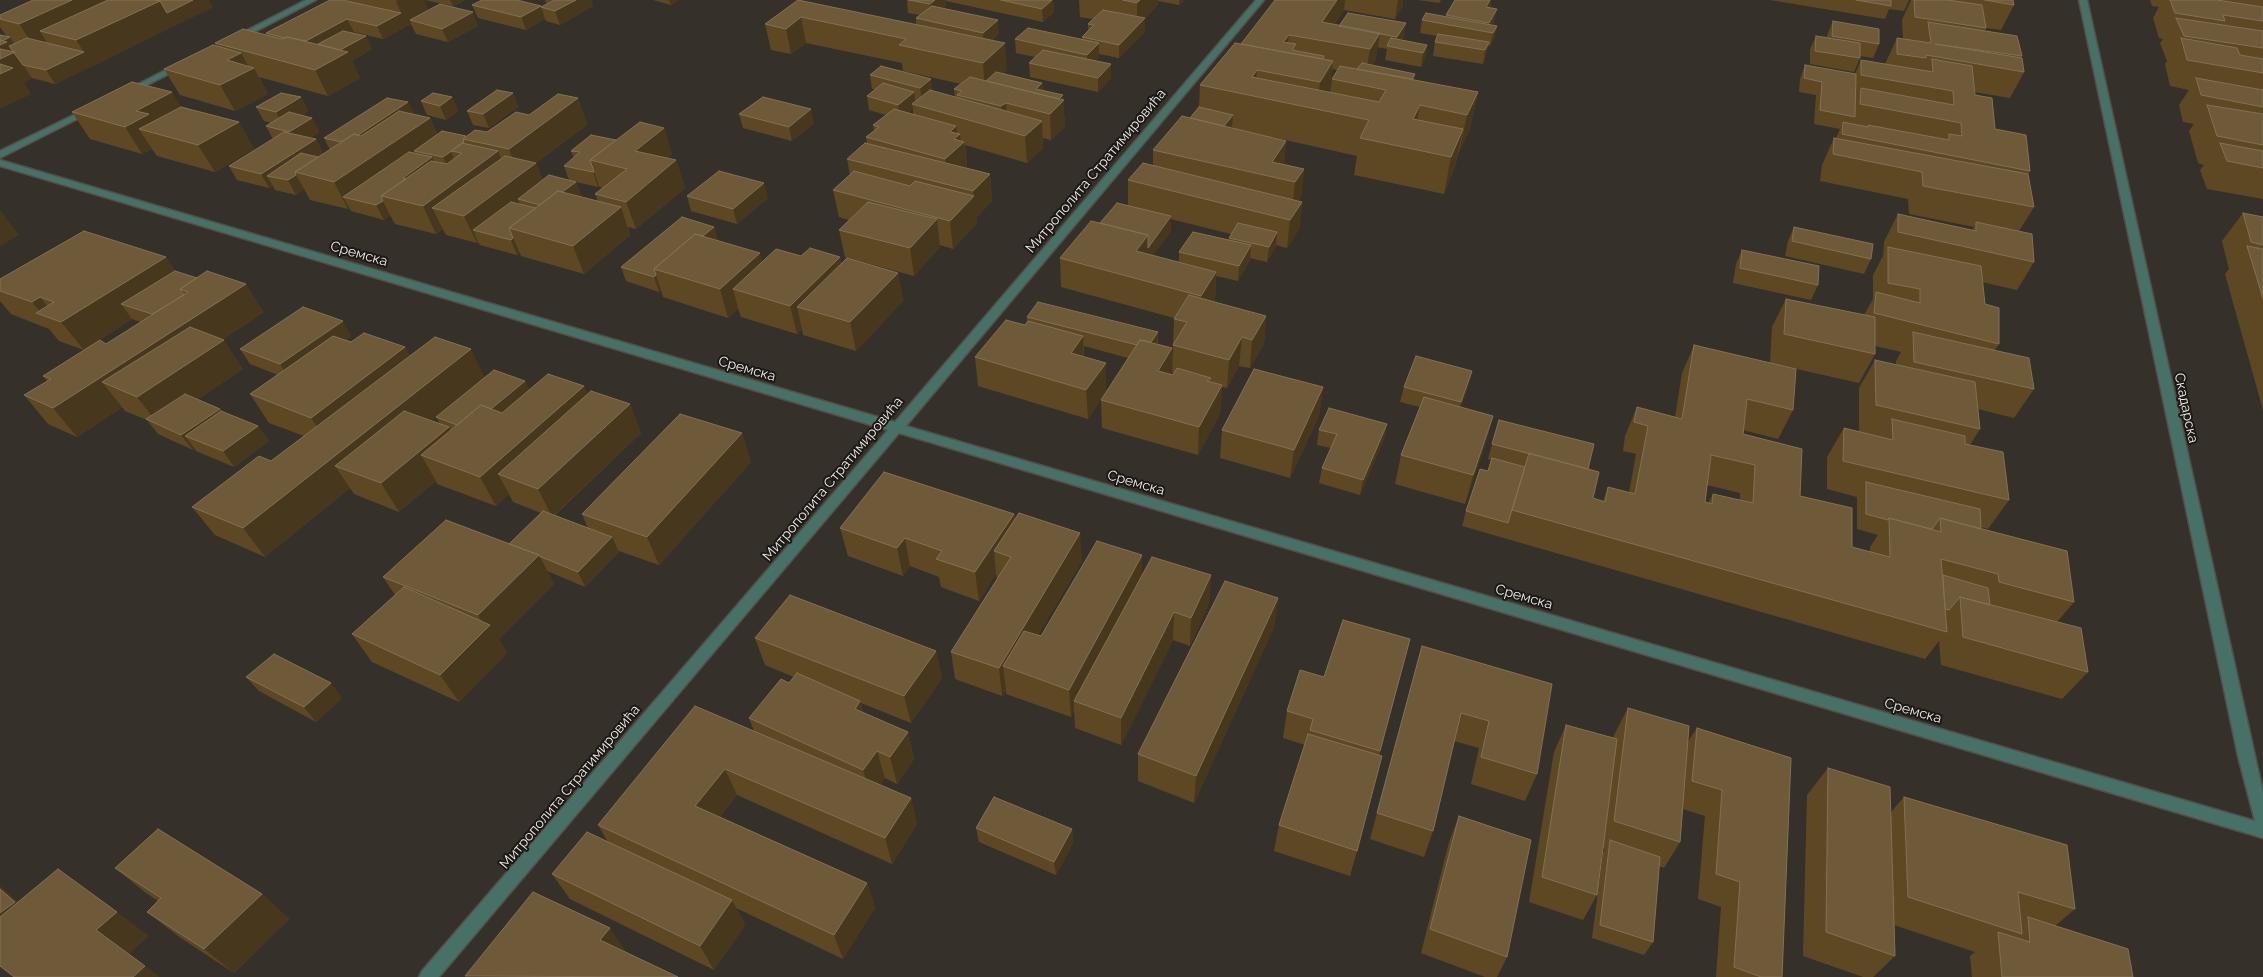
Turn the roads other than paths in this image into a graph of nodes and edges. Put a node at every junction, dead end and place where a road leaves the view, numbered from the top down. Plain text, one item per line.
1 (312, 0) edge
2 (1260, 0) edge
3 (2083, 0) edge
4 (224, 44) edge
5 (188, 62) edge
6 (117, 97) edge
7 (100, 106) edge
8 (0, 155) edge
9 (0, 163) edge
10 (895, 428) junction
11 (2263, 822) edge
12 (2263, 831) edge
13 (428, 977) edge

1 - 4 street
2 - 10 street, Митрополита Стратимировића
3 - 11 street, Скадарска
5 - 6 street
7 - 8 street
9 - 10 street, Сремска
10 - 12 street, Сремска
10 - 13 street, Митрополита Стратимировића

